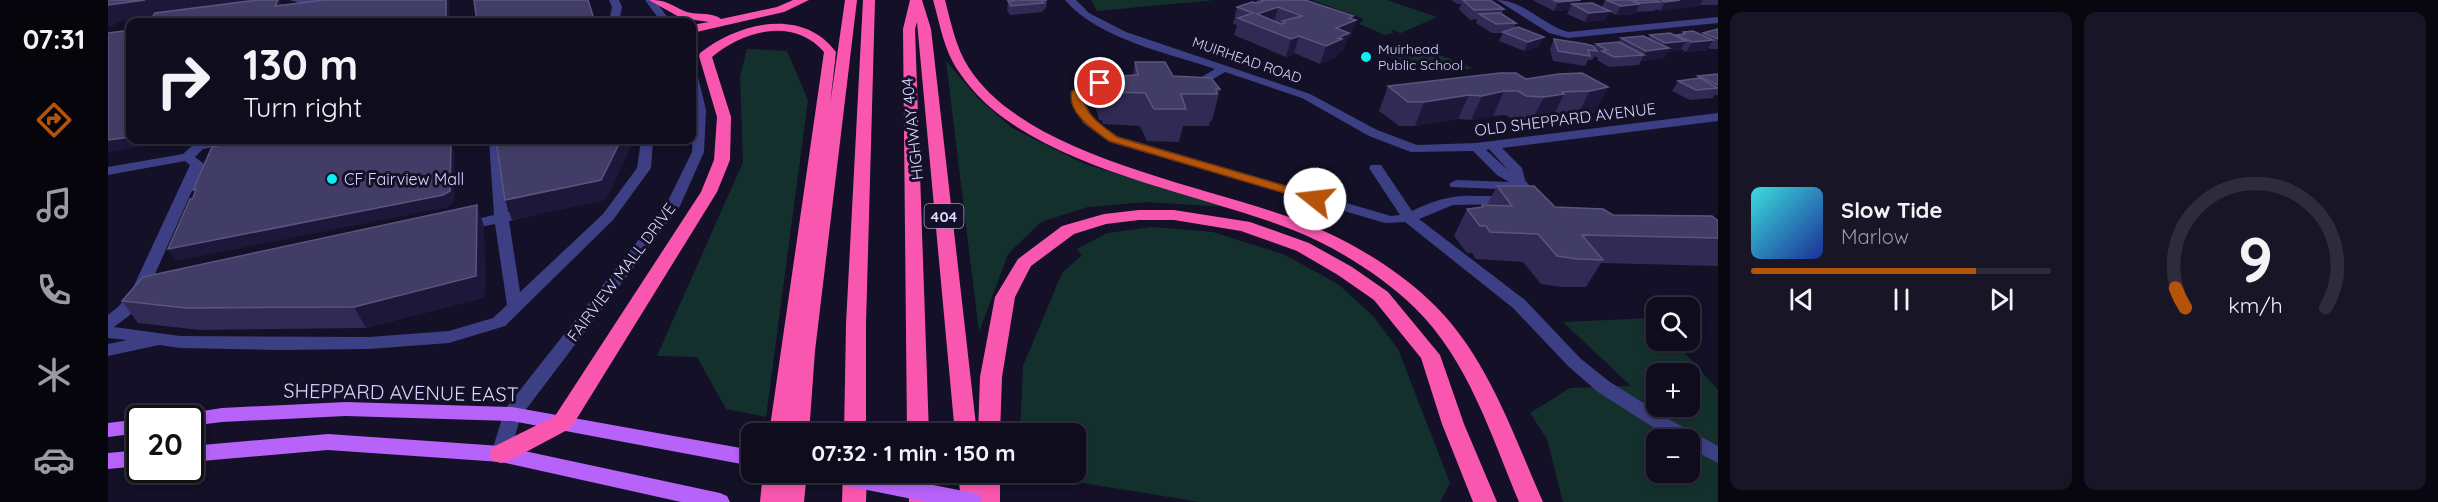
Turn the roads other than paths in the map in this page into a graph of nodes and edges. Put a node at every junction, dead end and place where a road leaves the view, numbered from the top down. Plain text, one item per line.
1 (294, 0) edge
2 (334, 0) edge
3 (614, 0) edge
4 (650, 0) edge
5 (655, 0) edge
6 (803, 0) edge
7 (851, 0) edge
8 (869, 0) edge
9 (916, 0) edge
10 (939, 0) edge
11 (1070, 0) edge
12 (1502, 0) edge
13 (615, 18) edge
14 (663, 18) edge
15 (1718, 20) edge
16 (751, 23) junction
17 (696, 29) edge
18 (696, 36) edge
19 (1209, 63) junction
20 (1225, 68) junction
21 (1179, 81) edge
22 (1135, 84) edge
23 (1196, 86) junction
24 (696, 93) edge
25 (1718, 117) edge
26 (209, 144) edge
27 (647, 144) edge
28 (1492, 145) junction
29 (500, 146) edge
30 (1476, 147) junction
31 (1416, 149) joint
32 (186, 158) junction
33 (108, 161) edge
34 (1376, 168) dead end
35 (108, 171) edge
36 (1456, 184) dead end
37 (1527, 190) junction
38 (545, 208) edge
39 (501, 218) junction
40 (1410, 219) junction
41 (445, 230) edge
42 (158, 290) edge
43 (138, 294) junction
44 (515, 308) junction
45 (108, 323) edge
46 (108, 332) edge
47 (161, 340) junction
48 (108, 350) edge
49 (512, 414) junction
50 (204, 417) edge
51 (563, 422) junction
52 (781, 423) edge
53 (799, 423) edge
54 (855, 423) edge
55 (918, 423) edge
56 (965, 423) edge
57 (989, 423) edge
58 (126, 428) edge
59 (108, 430) edge
60 (204, 453) edge
61 (501, 454) junction
62 (1718, 454) edge
63 (741, 456) edge
64 (126, 459) edge
65 (108, 461) edge
66 (774, 483) edge
67 (794, 483) edge
68 (855, 483) edge
69 (878, 483) edge
70 (920, 483) edge
71 (971, 483) edge
72 (988, 483) edge
73 (720, 502) edge
74 (772, 502) edge
75 (792, 502) edge
76 (854, 502) edge
77 (921, 502) edge
78 (973, 502) edge
79 (988, 502) edge
80 (1485, 502) edge
81 (1531, 502) edge

1 - 2 street
3 - 13 street
4 - 14 street
5 - 16 highway
6 - 16 highway
7 - 53 highway
8 - 54 highway
9 - 55 highway, HIGHWAY 404 / 404
9 - 56 highway, HIGHWAY 404 / 404
10 - 81 highway
11 - 19 street, MUIRHEAD ROAD
12 - 15 street
16 - 17 highway
16 - 18 highway
16 - 51 highway
16 - 52 highway
19 - 20 street, MUIRHEAD ROAD
19 - 23 street
20 - 23 street
20 - 31 street, MUIRHEAD ROAD
21 - 23 street
22 - 40 street
24 - 49 street, FAIRVIEW MALL DRIVE
25 - 28 street, OLD SHEPPARD AVENUE
26 - 32 street
27 - 44 street
28 - 30 street, OLD SHEPPARD AVENUE
28 - 37 street
29 - 39 street
30 - 31 street, OLD SHEPPARD AVENUE
30 - 37 street
32 - 33 street
32 - 35 street
32 - 43 street
34 - 40 street
36 - 37 street
37 - 40 street
38 - 39 street
39 - 41 street
39 - 44 street
40 - 62 street
42 - 43 street
43 - 45 street
44 - 47 street
46 - 47 street
47 - 48 street
49 - 50 main road, SHEPPARD AVENUE EAST
49 - 51 main road, SHEPPARD AVENUE EAST
49 - 61 street, FAIRVIEW MALL DRIVE
51 - 61 highway
51 - 63 main road, SHEPPARD AVENUE EAST
57 - 80 highway
58 - 59 main road
60 - 61 main road
61 - 73 main road
64 - 65 main road
66 - 74 highway
67 - 75 highway
68 - 76 highway
69 - 78 main road, bridge
70 - 77 highway
71 - 78 highway
72 - 79 highway

